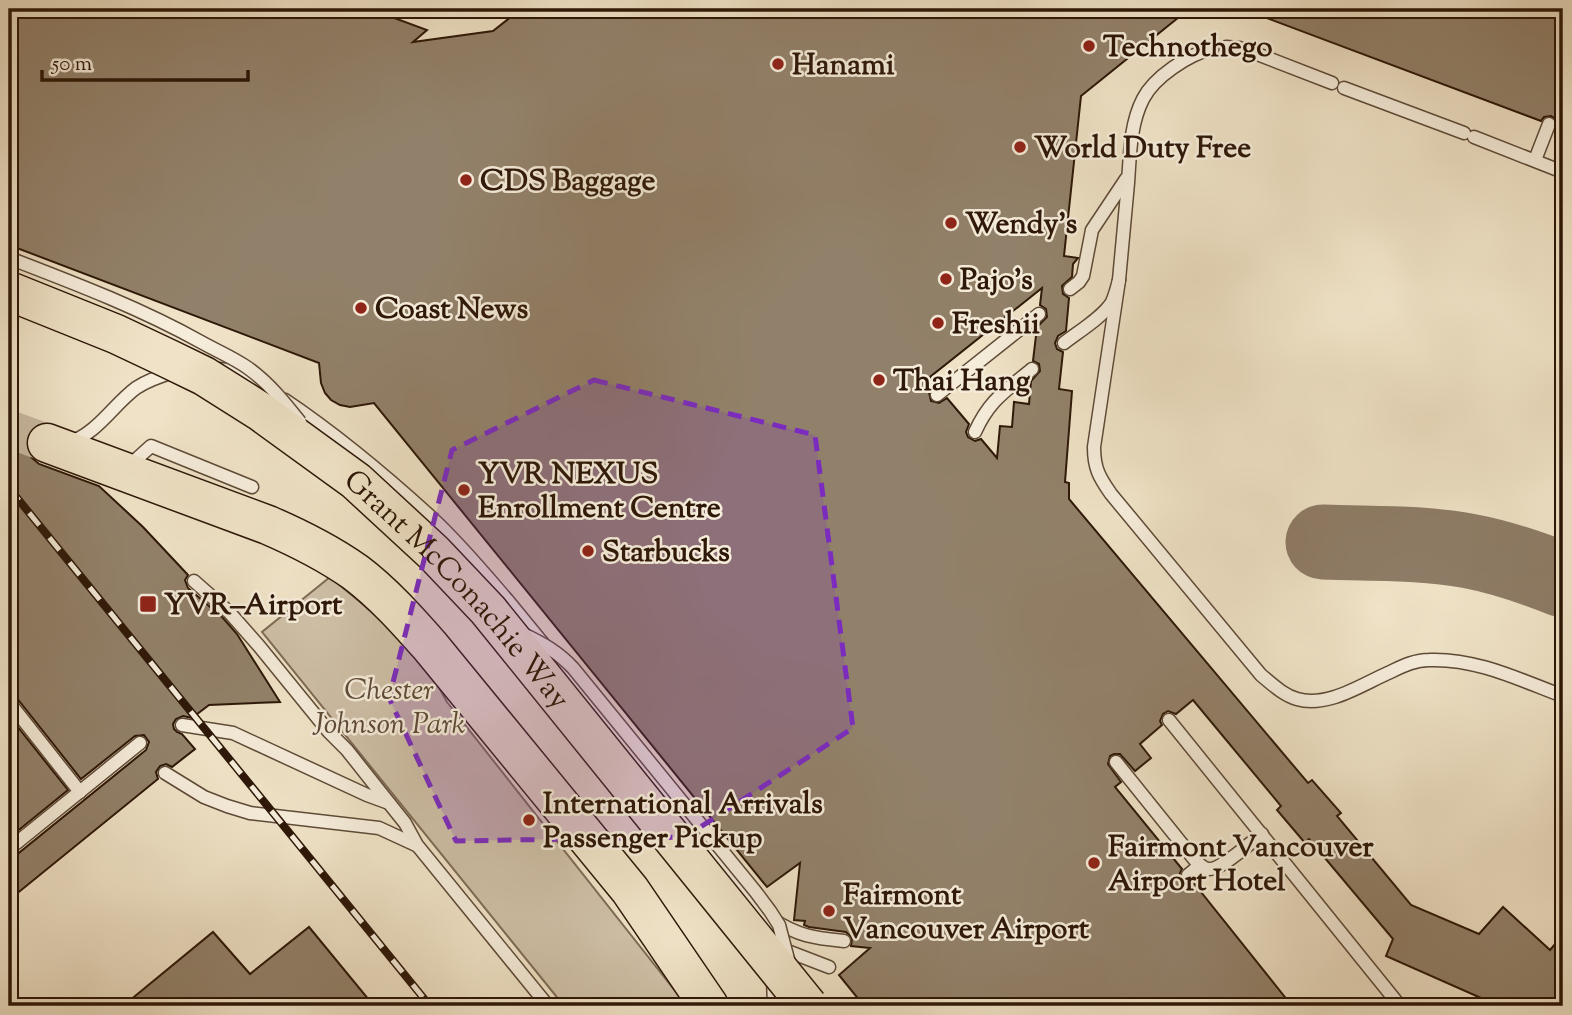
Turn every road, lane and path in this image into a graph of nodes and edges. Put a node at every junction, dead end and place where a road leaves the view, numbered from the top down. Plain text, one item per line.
1 (480, 9) edge
2 (452, 10) edge
3 (1226, 47) dead end
4 (1212, 49) dead end
5 (1549, 124) dead end
6 (1535, 160) junction
7 (1563, 172) edge
8 (1128, 176) junction
9 (9, 258) edge
10 (1119, 280) junction
11 (1070, 289) dead end
12 (9, 291) edge
13 (1039, 314) dead end
14 (1064, 343) dead end
15 (1032, 369) dead end
16 (937, 395) dead end
17 (975, 432) dead end
18 (47, 443) joint
19 (123, 471) junction
20 (356, 481) junction
21 (253, 487) dead end
22 (194, 581) dead end
23 (488, 610) junction
24 (1563, 696) edge
25 (9, 702) edge
26 (1169, 720) dead end
27 (183, 725) dead end
28 (140, 743) dead end
29 (1116, 762) dead end
30 (165, 773) dead end
31 (80, 792) junction
32 (389, 803) junction
33 (1262, 834) junction
34 (416, 845) junction
35 (9, 849) edge
36 (1200, 865) junction
37 (1188, 875) dead end
38 (757, 923) junction
39 (844, 941) dead end
40 (830, 967) dead end
41 (794, 1003) edge
42 (548, 1006) edge
43 (709, 1006) edge
44 (1400, 1006) edge

1 - 2 lane
3 - 6 lane
4 - 8 lane
5 - 6 lane
6 - 7 lane
8 - 10 lane
8 - 11 lane
9 - 20 lane, bridge
10 - 14 lane
10 - 24 lane
12 - 20 main road, Grant McConachie Way, bridge
13 - 16 lane
15 - 17 lane
18 - 19 main road, Grant McConachie Way
18 - 38 lane
19 - 21 lane
19 - 43 main road, Grant McConachie Way
20 - 23 main road, Grant McConachie Way, bridge
22 - 32 lane
23 - 38 main road, Grant McConachie Way, bridge
23 - 41 lane, bridge
25 - 31 lane
26 - 33 lane
27 - 32 lane
28 - 31 lane
29 - 36 lane
30 - 34 lane
31 - 35 lane
32 - 34 lane
33 - 36 lane
33 - 44 lane
34 - 42 lane
36 - 37 lane
38 - 39 lane
38 - 40 lane
38 - 41 main road, Grant McConachie Way, bridge

